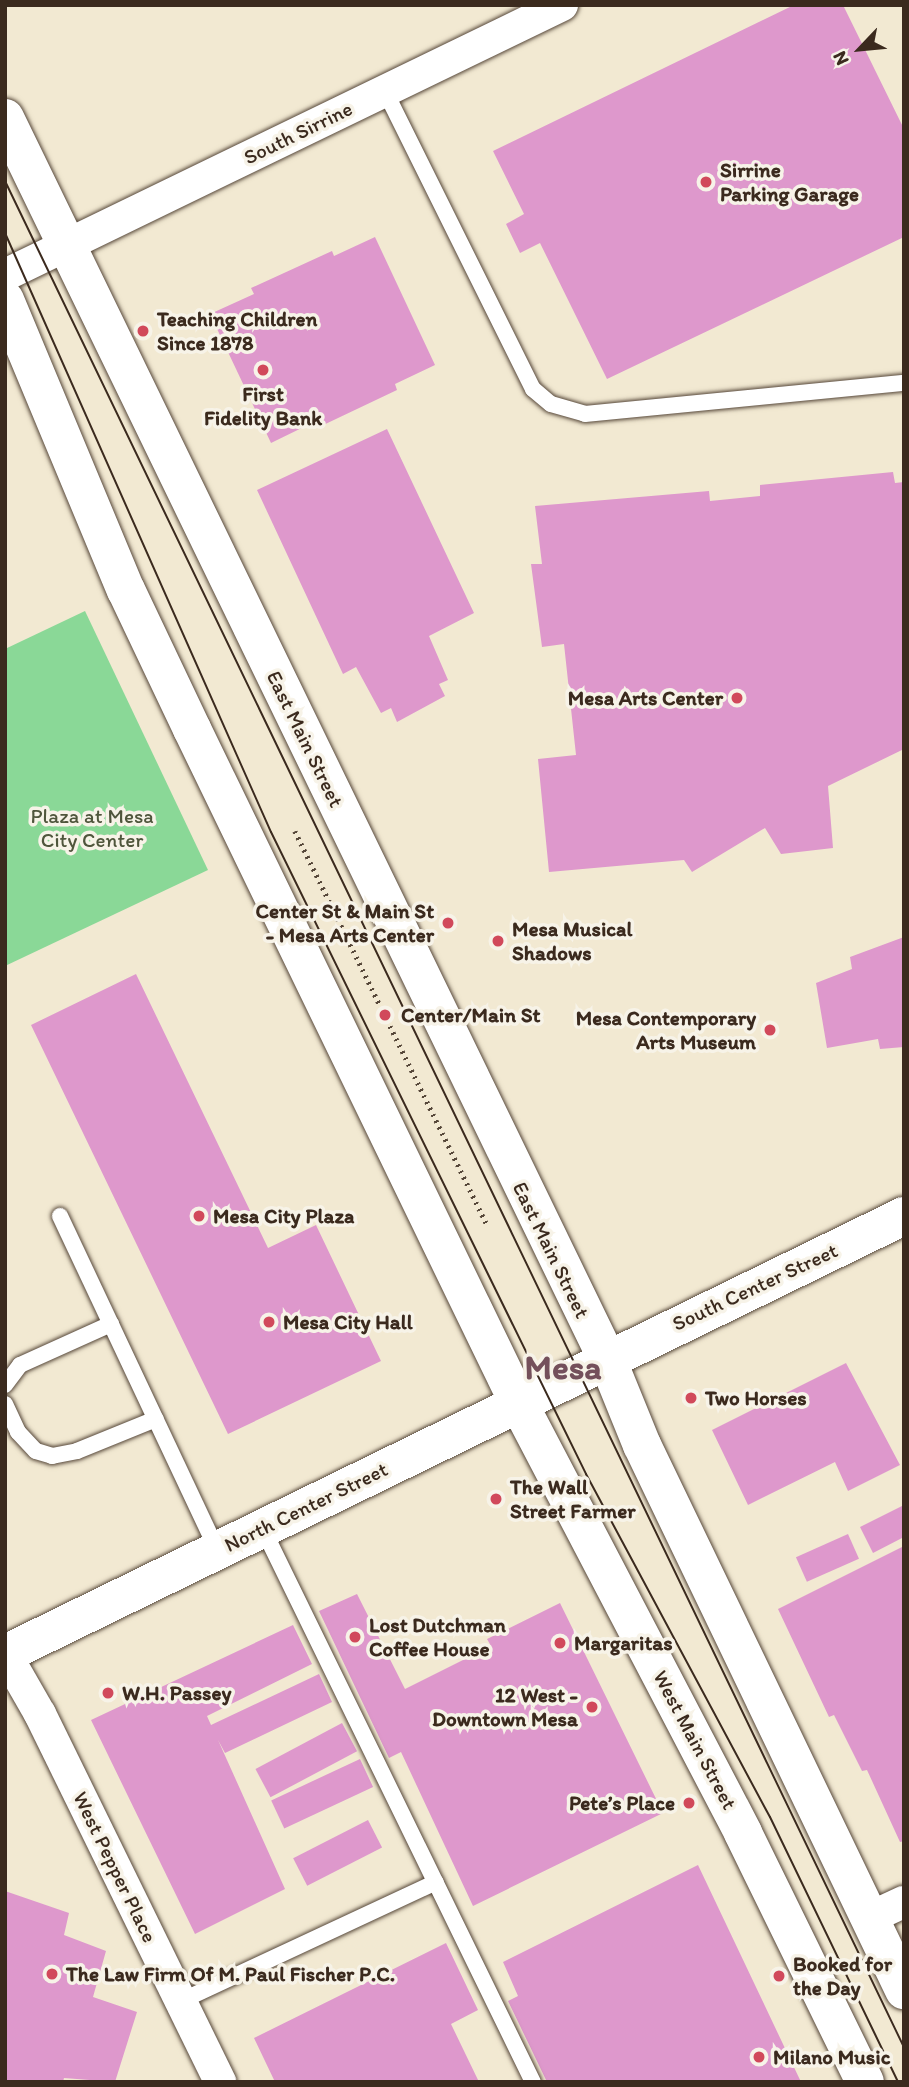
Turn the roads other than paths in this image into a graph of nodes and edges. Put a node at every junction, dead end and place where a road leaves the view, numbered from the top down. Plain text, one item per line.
1 (562, 5) edge
2 (385, 91) junction
3 (5, 118) edge
4 (50, 253) junction
5 (5, 275) edge
6 (5, 300) edge
7 (904, 383) edge
8 (60, 1216) dead end
9 (901, 1225) edge
10 (111, 1324) junction
11 (607, 1359) junction
12 (5, 1385) edge
13 (518, 1402) junction
14 (5, 1404) edge
15 (156, 1419) junction
16 (263, 1529) junction
17 (217, 1550) junction
18 (5, 1653) edge
19 (436, 1882) junction
20 (904, 1902) edge
21 (869, 1919) junction
22 (904, 1990) edge
23 (181, 2001) junction
24 (220, 2082) edge
25 (533, 2082) edge
26 (865, 2082) edge

1 - 2 street, South Sirrine
2 - 4 street, South Sirrine
2 - 7 lane
3 - 4 main road, East Main Street
4 - 5 street, South Sirrine
4 - 11 main road, East Main Street
6 - 13 main road
8 - 10 lane
9 - 11 main road, South Center Street
10 - 12 lane
10 - 15 lane
11 - 13 main road, North Center Street
11 - 21 main road
13 - 16 main road, North Center Street
13 - 26 main road, West Main Street
14 - 15 lane
15 - 17 lane
16 - 17 main road, North Center Street
16 - 19 lane
17 - 18 main road, North Center Street
18 - 23 street, West Pepper Place
19 - 23 lane
19 - 25 lane
20 - 21 street
21 - 22 main road
23 - 24 street, West Pepper Place

